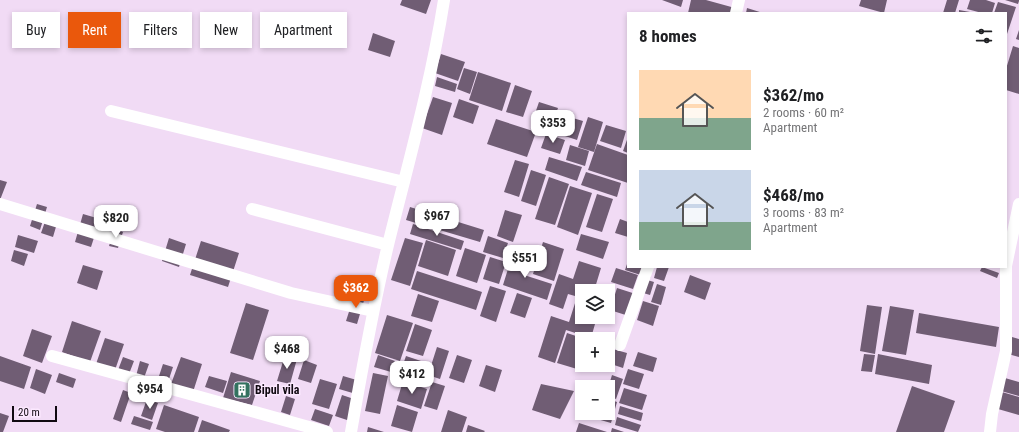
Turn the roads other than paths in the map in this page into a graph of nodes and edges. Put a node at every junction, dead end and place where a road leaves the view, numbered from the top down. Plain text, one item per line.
1 (444, 0) edge
2 (740, 0) edge
3 (736, 12) edge
4 (111, 111) dead end
5 (404, 182) junction
6 (0, 204) edge
7 (1019, 204) edge
8 (252, 209) dead end
9 (388, 245) junction
10 (1007, 262) edge
11 (648, 268) edge
12 (1006, 268) edge
13 (373, 311) junction
14 (620, 345) dead end
15 (52, 356) dead end
16 (327, 432) edge
17 (351, 432) edge
18 (990, 432) edge

1 - 5 street
2 - 3 street
4 - 5 street
5 - 9 street
6 - 13 street
7 - 10 street
8 - 9 street
9 - 13 street
11 - 14 street
12 - 18 street
13 - 17 street
15 - 16 street

